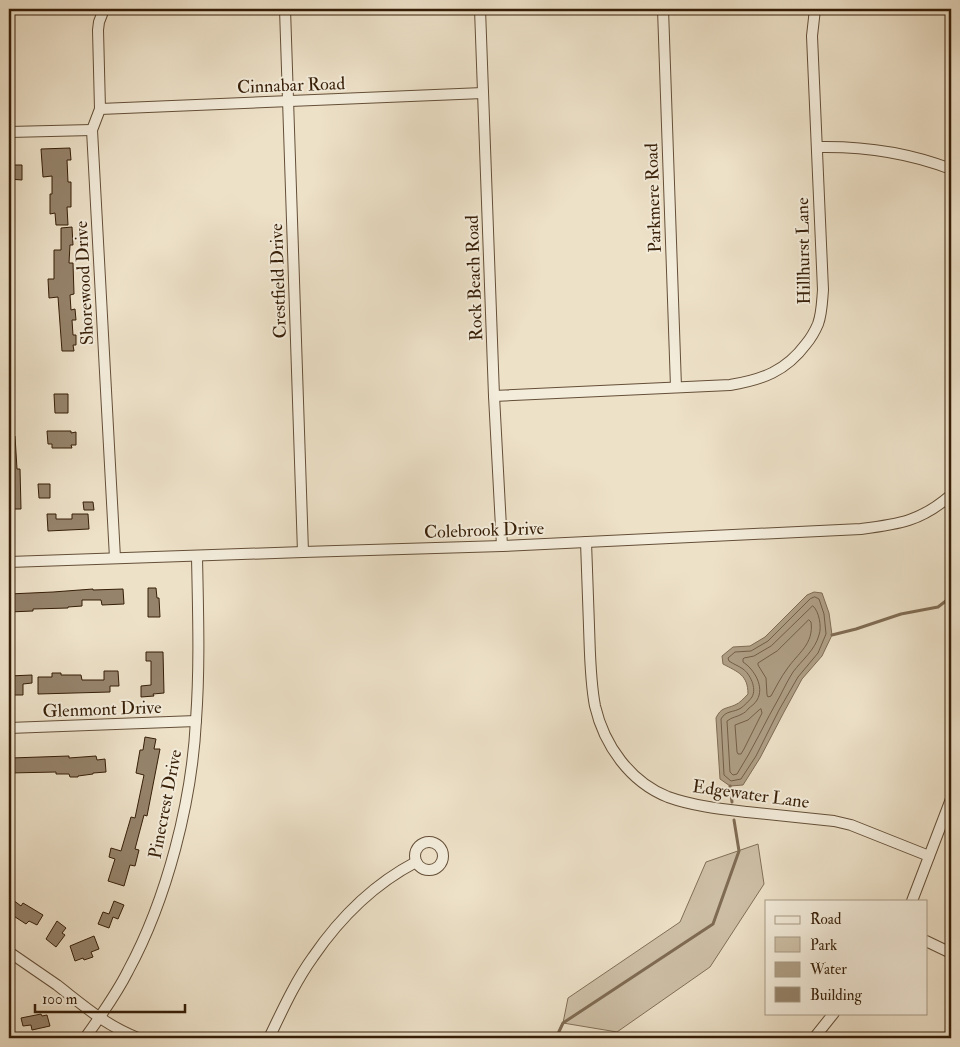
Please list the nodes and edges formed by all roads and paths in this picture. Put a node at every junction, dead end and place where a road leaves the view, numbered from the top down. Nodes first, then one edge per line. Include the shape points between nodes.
1 (104, 9) edge
2 (285, 9) edge
3 (480, 9) edge
4 (663, 9) edge
5 (815, 9) edge
6 (483, 93) junction
7 (288, 102) junction
8 (100, 109) junction
9 (92, 130) junction
10 (9, 132) edge
11 (817, 147) junction
12 (951, 169) edge
13 (676, 387) junction
14 (494, 396) junction
15 (951, 495) edge
16 (586, 542) junction
17 (502, 546) junction
18 (303, 552) junction
19 (197, 556) junction
20 (115, 558) junction
21 (9, 562) edge
22 (196, 722) junction
23 (9, 728) edge
24 (951, 799) edge
25 (929, 856) junction
26 (416, 862) dead end
27 (912, 900) edge
28 (928, 942) edge
29 (9, 952) edge
30 (951, 953) edge
31 (833, 1014) edge
32 (99, 1018) junction
33 (84, 1038) edge
34 (138, 1038) edge
35 (267, 1038) edge
36 (814, 1038) edge

1 - 8 street, Shorewood Drive via 98,30
2 - 7 street, Crestfield Drive
3 - 6 street, Rock Beach Road
4 - 13 street, Parkmere Road
5 - 11 street, Hillhurst Lane via 812,36
6 - 7 street, Cinnabar Road
6 - 14 street, Rock Beach Road
7 - 8 street, Cinnabar Road
7 - 18 street, Crestfield Drive
8 - 9 street, Shorewood Drive
9 - 10 street
9 - 20 street, Shorewood Drive
11 - 12 street via 870,148 928,160
11 - 13 street, Hillhurst Lane via 823,290 818,324 811,338 788,364 751,382
13 - 14 street, Hillhurst Lane
14 - 17 street, Rock Beach Road
15 - 16 street, Colebrook Drive via 940,505 909,521 861,529
16 - 17 street, Colebrook Drive
16 - 25 street, Edgewater Lane via 590,662 596,706 608,741 629,772 668,797 732,810 834,821
17 - 18 street, Colebrook Drive
18 - 19 street, Colebrook Drive
19 - 20 street, Colebrook Drive
19 - 22 street, Pinecrest Drive via 199,667
20 - 21 street, Colebrook Drive
22 - 23 street, Glenmont Drive
22 - 32 street, Pinecrest Drive via 186,801 165,884 132,964
24 - 25 street
25 - 27 street
26 - 35 street via 379,886 331,932 312,958
28 - 30 street
29 - 32 street
31 - 36 street
32 - 33 street, Pinecrest Drive
32 - 34 street

